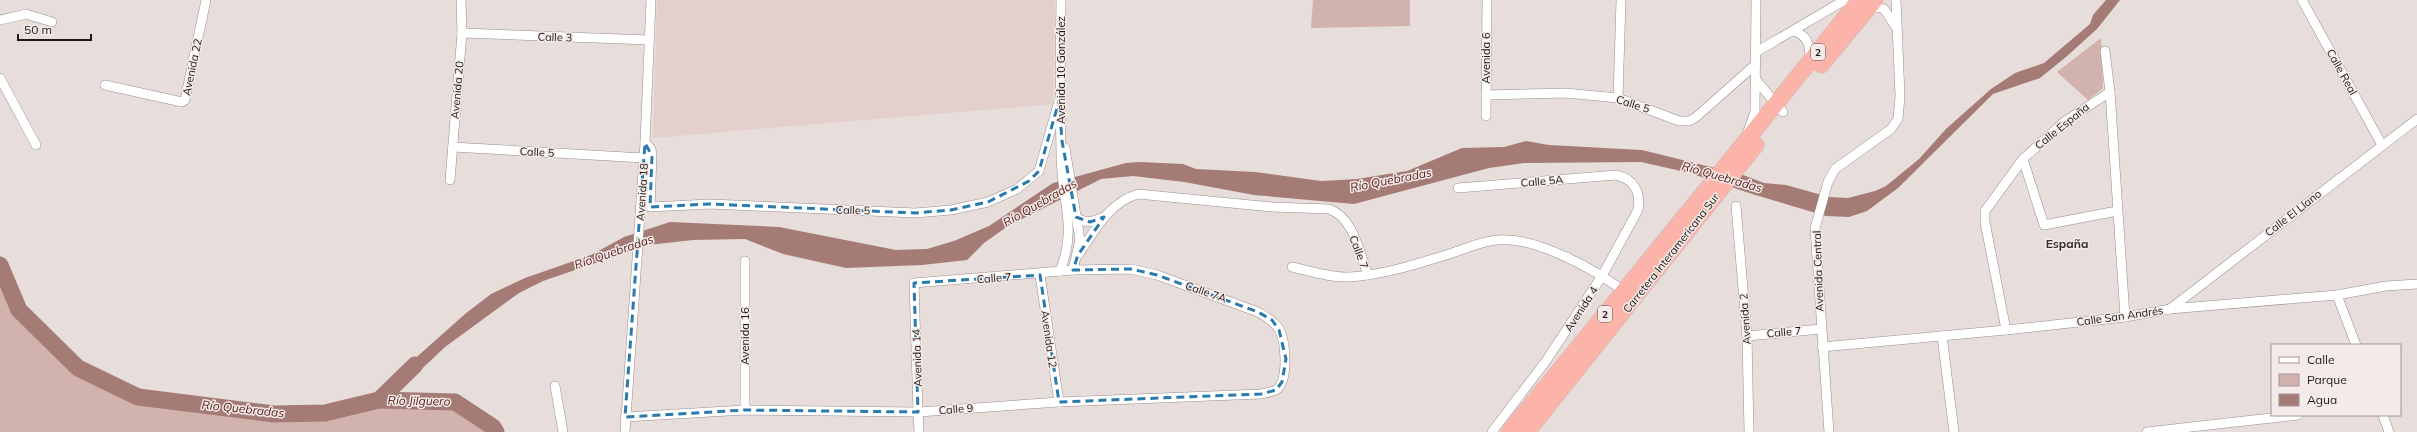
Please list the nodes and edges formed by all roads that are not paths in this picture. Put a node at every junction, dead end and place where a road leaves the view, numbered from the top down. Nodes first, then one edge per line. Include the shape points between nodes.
1 (206, 0) edge
2 (461, 0) edge
3 (651, 0) edge
4 (1061, 0) edge
5 (1487, 0) edge
6 (1621, 0) edge
7 (1756, 0) edge
8 (1845, 0) edge
9 (1859, 0) edge
10 (1875, 0) edge
11 (1896, 0) edge
12 (2302, 0) edge
13 (1861, 16) junction
14 (0, 20) edge
15 (52, 22) dead end
16 (1897, 30) junction
17 (1794, 31) junction
18 (462, 33) junction
19 (649, 40) junction
20 (2105, 51) dead end
21 (1756, 52) junction
22 (1810, 61) junction
23 (1756, 64) junction
24 (0, 78) edge
25 (1756, 80) junction
26 (105, 85) dead end
27 (2110, 92) junction
28 (1486, 95) junction
29 (1618, 98) junction
30 (1059, 101) junction
31 (1780, 108) junction
32 (1486, 116) dead end
33 (2417, 119) edge
34 (645, 143) junction
35 (36, 145) dead end
36 (2382, 145) junction
37 (453, 147) junction
38 (1737, 156) junction
39 (644, 158) junction
40 (2022, 159) junction
41 (1626, 177) joint
42 (450, 180) dead end
43 (1458, 188) dead end
44 (1736, 206) dead end
45 (2117, 211) junction
46 (1073, 212) junction
47 (1104, 216) junction
48 (1078, 255) junction
49 (745, 261) dead end
50 (1292, 267) dead end
51 (1073, 270) junction
52 (1060, 271) junction
53 (1040, 275) junction
54 (1368, 275) junction
55 (1602, 276) junction
56 (914, 283) joint
57 (2417, 284) edge
58 (2337, 295) junction
59 (1629, 296) junction
60 (2170, 309) junction
61 (2125, 317) junction
62 (1820, 329) junction
63 (2006, 330) junction
64 (1747, 336) junction
65 (1942, 336) junction
66 (2356, 344) edge
67 (1822, 347) junction
68 (1282, 382) joint
69 (555, 386) dead end
70 (1059, 402) junction
71 (745, 410) junction
72 (918, 412) junction
73 (2289, 416) edge
74 (2383, 416) edge
75 (625, 417) junction
76 (563, 432) edge
77 (625, 432) edge
78 (919, 432) edge
79 (1492, 432) edge
80 (1509, 432) edge
81 (1527, 432) edge
82 (1749, 432) edge
83 (1829, 432) edge
84 (1954, 432) edge
85 (2147, 432) edge
86 (2389, 432) edge

1 - 26 street, Avenida 22 via 185,100 182,102
2 - 18 street, Avenida 20
3 - 19 street, Avenida 18
4 - 30 street, Avenida 10 González
5 - 28 street, Avenida 6
6 - 29 street
7 - 21 street
8 - 17 street
9 - 22 highway, Carretera Interamericana Sur / 2
10 - 13 highway, Carretera Interamericana Sur / 2
11 - 16 street, Avenida Central
12 - 36 street, Calle Real
13 - 16 street via 1877,7 1884,9
13 - 31 highway, Carretera Interamericana Sur / 2
14 - 15 street via 26,14
16 - 62 street, Avenida Central via 1900,96 1896,124 1840,164 1828,182 1815,228
17 - 21 street
17 - 22 street via 1802,34 1807,40
18 - 19 street, Calle 3
18 - 37 street, Avenida 20
19 - 34 street, Avenida 18
20 - 27 street
21 - 23 street
22 - 31 highway, Carretera Interamericana Sur / 2
23 - 25 street
23 - 29 street, Calle 5 via 1689,121 1679,120
24 - 35 street
25 - 31 street
25 - 38 street via 1754,112
27 - 40 street, Calle España via 2064,122
27 - 45 street
28 - 29 street, Calle 5 via 1566,93
28 - 32 street, Avenida 6
30 - 34 street, Calle 5 via 1039,171 1007,195 951,210 915,213 710,204 650,207 652,156 651,149
30 - 46 street, Avenida 10 González via 1065,165
31 - 38 highway, Carretera Interamericana Sur / 2
33 - 36 street, Calle El Llano
34 - 39 street, Avenida 18
36 - 60 street, Calle El Llano
37 - 39 street, Calle 5
37 - 42 street, Avenida 20
38 - 59 highway, Carretera Interamericana Sur / 2
39 - 75 street, Avenida 18
40 - 45 street via 2044,225
40 - 63 street, Calle España via 1985,211
41 - 43 street, Calle 5A via 1616,175
41 - 55 street, Avenida 4 via 1637,189 1640,199 1638,210
44 - 64 street, Avenida 2
45 - 61 street
46 - 47 street, Calle 7 via 1081,221 1090,222
46 - 48 street, Avenida 10 González via 1080,240
46 - 52 street, Avenida 10 González via 1066,257
47 - 48 street, Calle 7
47 - 54 street, Calle 7 via 1122,201 1138,194 1272,207 1329,209 1337,212 1350,227
48 - 51 street, Avenida 10 González
49 - 71 street, Avenida 16
50 - 54 street via 1347,277
51 - 52 street, Calle 7
51 - 68 street, Calle 7A via 1131,269 1164,277 1258,312 1272,320 1285,347 1286,359
52 - 53 street, Calle 7
53 - 56 street, Calle 7
53 - 70 street, Avenida 12
54 - 55 street, Calle 7 via 1417,264 1498,240 1514,240 1532,244 1579,263
55 - 59 street, Calle 7
55 - 79 street, Avenida 4 via 1546,361
56 - 72 street, Avenida 14
57 - 58 street, Calle San Andrés via 2386,286
58 - 60 street, Calle San Andrés
58 - 66 street
59 - 80 highway, Carretera Interamericana Sur / 2
59 - 81 highway, Carretera Interamericana Sur / 2
60 - 61 street, Calle San Andrés
61 - 63 street, Calle San Andrés
62 - 64 street, Calle 7
62 - 67 street, Avenida Central
63 - 65 street, Calle San Andrés
64 - 82 street, Avenida 2
65 - 67 street, Calle San Andrés
65 - 84 street
67 - 83 street, Avenida Central
68 - 70 street, Calle 9 via 1276,390 1261,394
69 - 76 street
70 - 72 street, Calle 9
71 - 72 street, Calle 9
71 - 75 street, Calle 9
72 - 78 street, Avenida 14
73 - 85 street
74 - 86 street
75 - 77 street, Avenida 18

